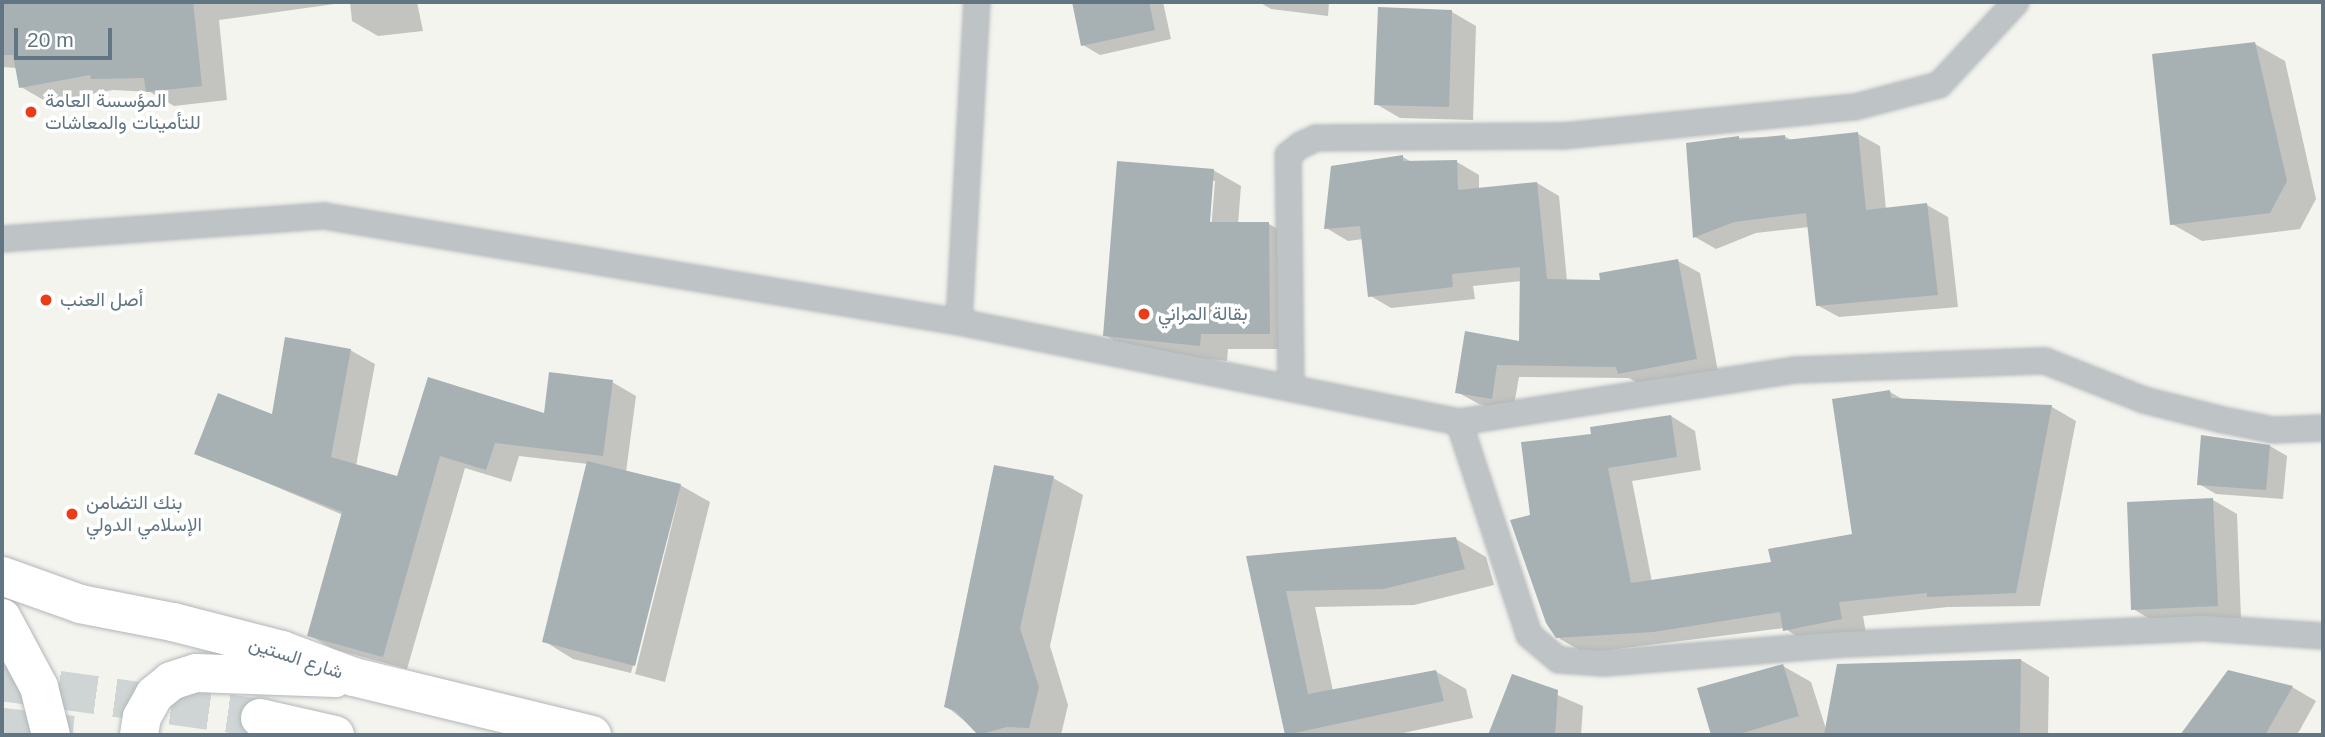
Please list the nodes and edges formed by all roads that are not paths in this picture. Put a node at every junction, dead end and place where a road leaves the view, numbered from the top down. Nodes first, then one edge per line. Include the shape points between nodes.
1 (977, 2) edge
2 (2016, 2) edge
3 (2, 239) edge
4 (959, 322) junction
5 (1291, 388) junction
6 (1459, 422) junction
7 (2323, 429) edge
8 (2, 576) edge
9 (2, 618) edge
10 (2323, 636) edge
11 (354, 677) junction
12 (260, 718) tunnel mouth
13 (51, 735) edge
14 (139, 735) edge
15 (335, 735) edge
16 (592, 735) edge

1 - 4 street
2 - 5 street via 1939,85 1855,107 1563,136 1316,138 1301,145 1288,155
3 - 4 street via 160,224 324,216
4 - 5 street
5 - 6 street
6 - 7 street via 1795,370 2045,361 2144,400 2223,420 2273,430
6 - 10 street via 1529,635 1559,660 1604,663 1848,644 2205,628
8 - 11 main road, شارع الستين via 80,604 282,650
9 - 13 main road via 39,687
11 - 14 main road via 290,680 196,673 171,681 154,695 142,717
11 - 16 main road, شارع الستين
12 - 15 main road

